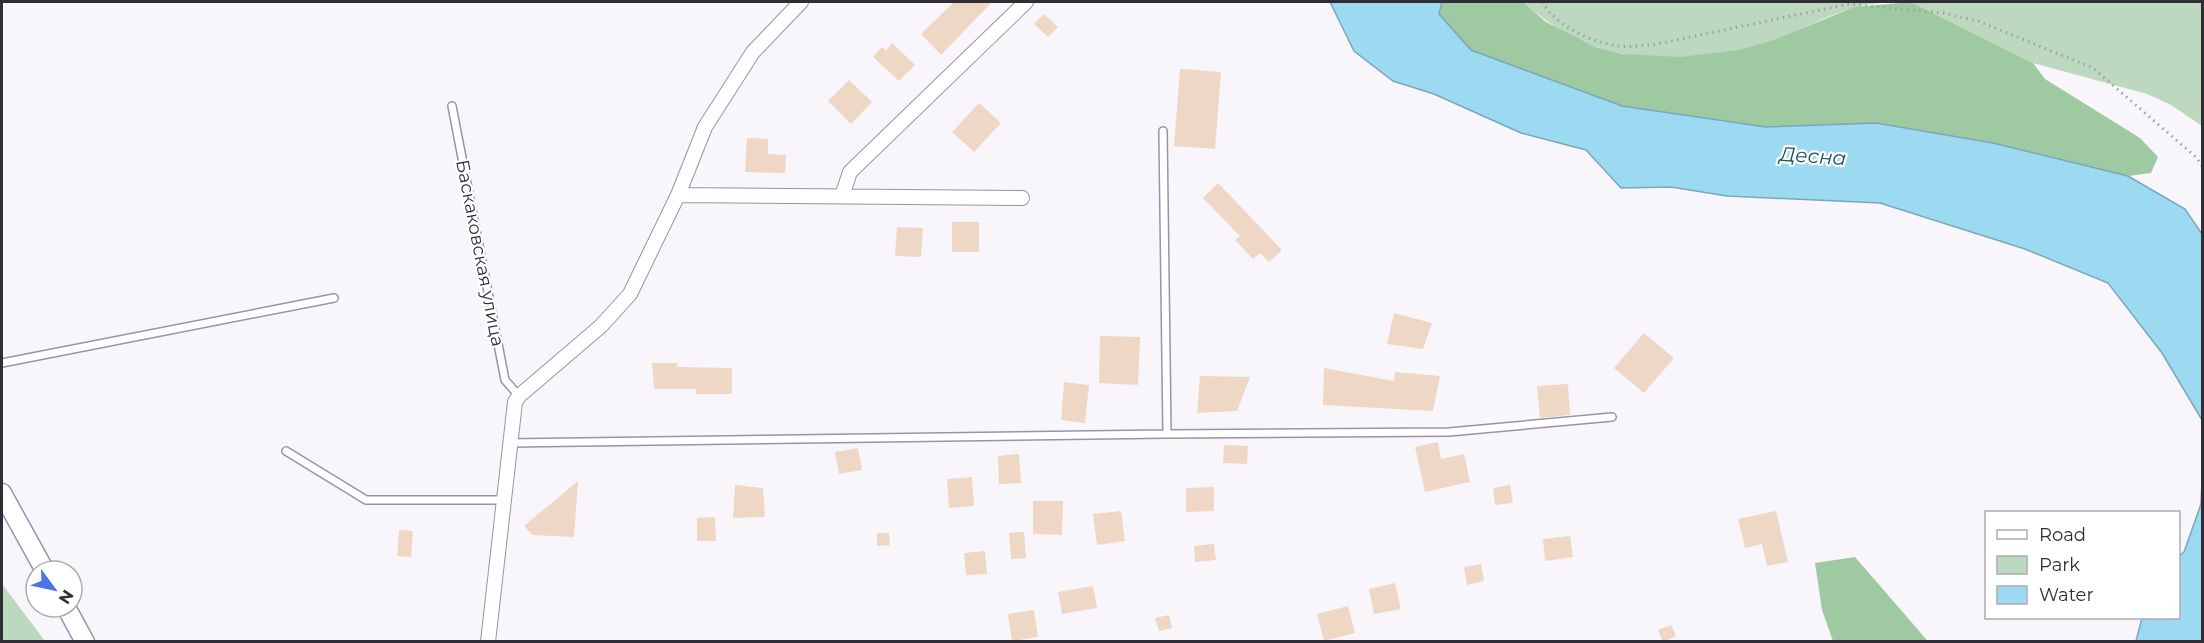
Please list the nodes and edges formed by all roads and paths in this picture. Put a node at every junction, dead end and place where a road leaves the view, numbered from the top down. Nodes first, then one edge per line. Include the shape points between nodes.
1 (801, 2) edge
2 (1026, 2) edge
3 (1542, 2) edge
4 (452, 106) dead end
5 (1163, 131) dead end
6 (2202, 166) edge
7 (678, 195) junction
8 (842, 196) junction
9 (1022, 198) dead end
10 (334, 298) dead end
11 (2, 363) edge
12 (517, 399) junction
13 (1612, 417) dead end
14 (1167, 434) junction
15 (509, 443) junction
16 (286, 451) dead end
17 (2, 493) edge
18 (504, 500) junction
19 (38, 559) edge
20 (73, 619) edge
21 (85, 642) edge
22 (488, 642) edge

1 - 7 street via 753,51 705,127
2 - 8 street via 850,172
3 - 6 path via 1564,25 1586,37 1619,46 1652,45 1849,4 1943,13 1977,21 2093,68 2146,111
4 - 12 lane, Баскаковская улица via 505,380
5 - 14 lane
7 - 8 street
7 - 12 street via 630,294 601,326
8 - 9 street
10 - 11 lane
12 - 15 street
13 - 14 lane via 1449,432
14 - 15 lane
15 - 18 street
16 - 18 lane via 366,500
17 - 19 street
18 - 22 street
20 - 21 street

